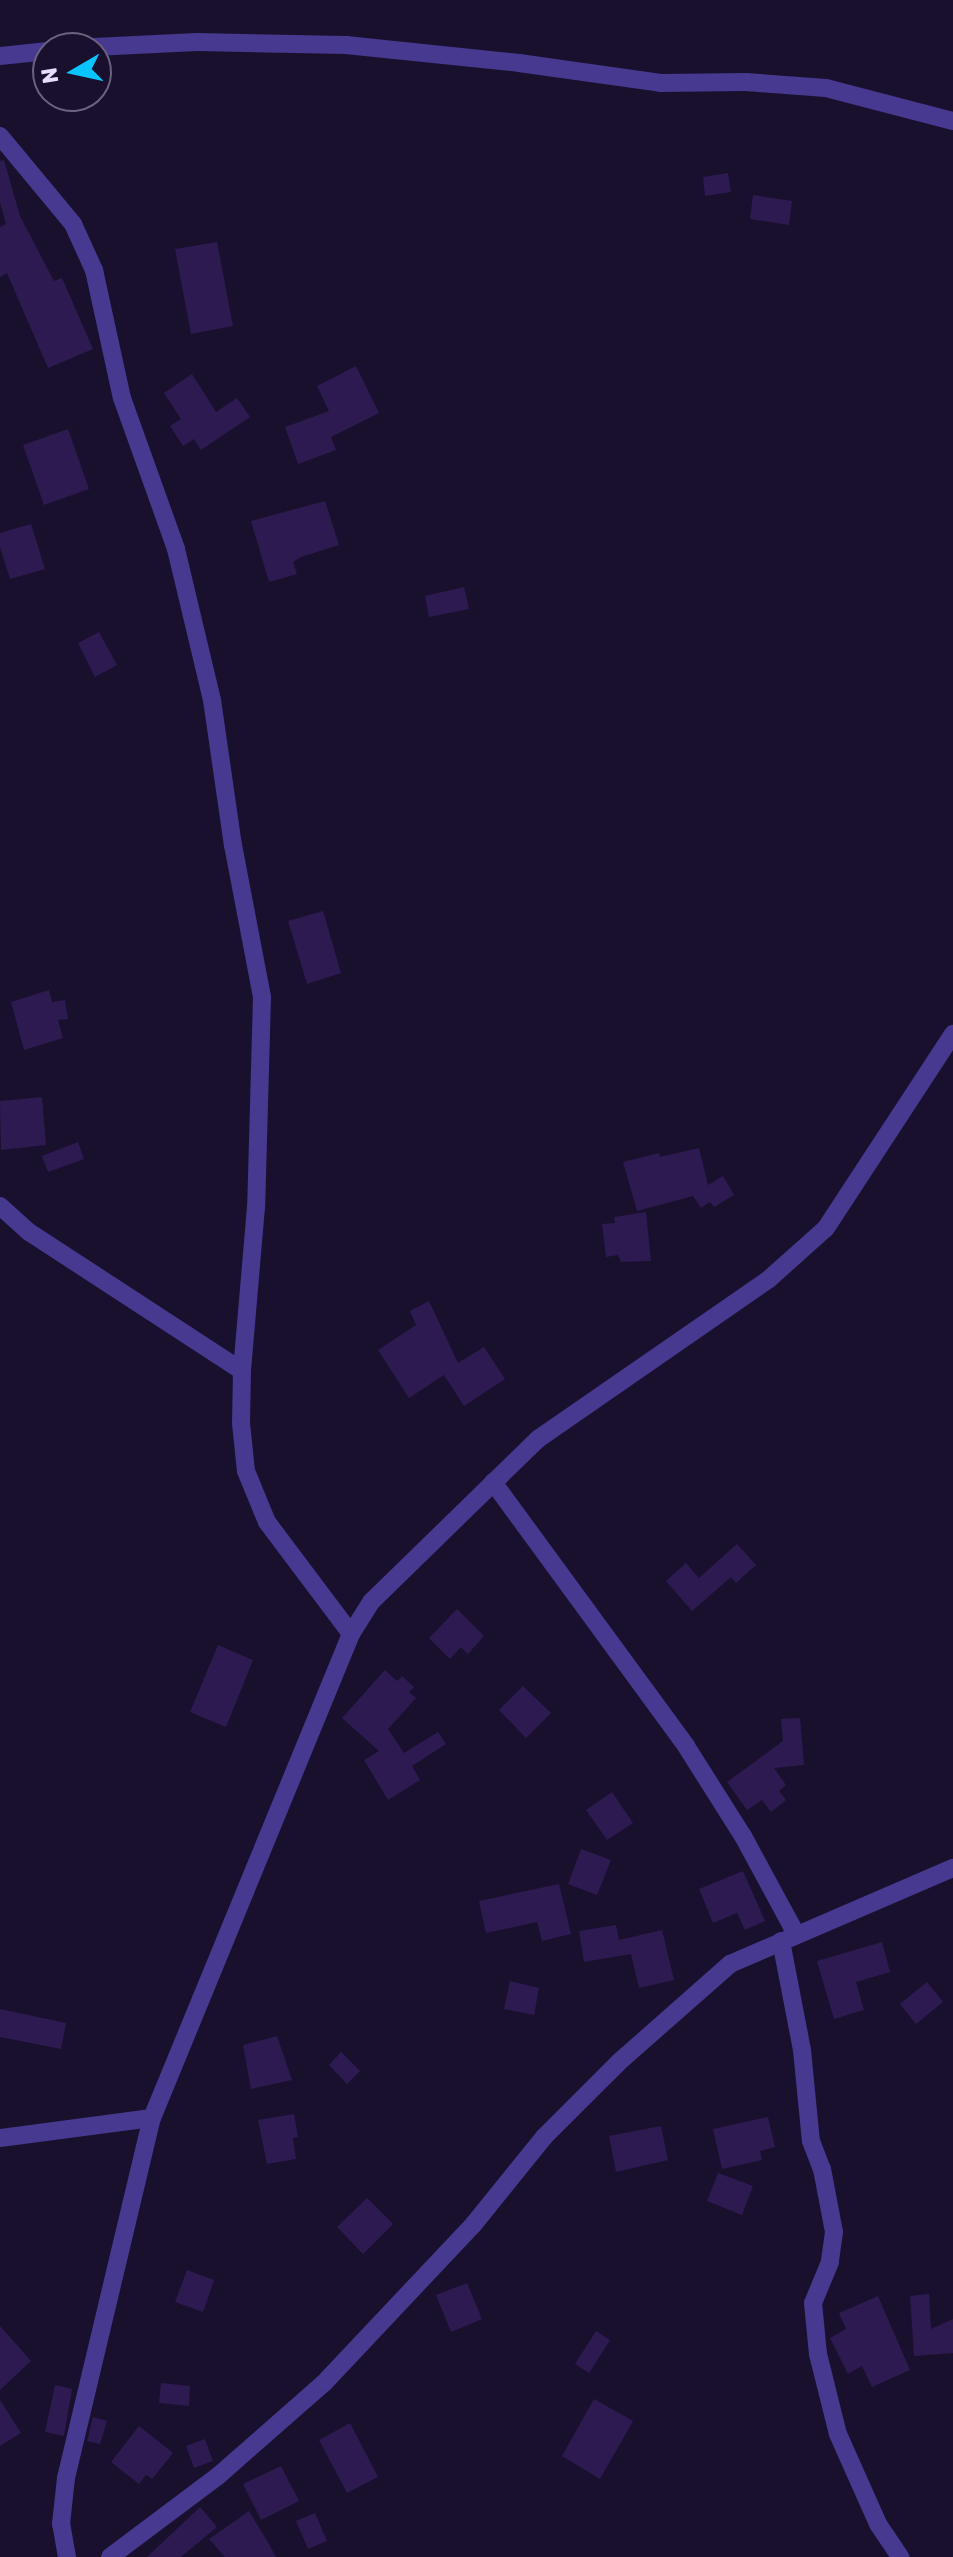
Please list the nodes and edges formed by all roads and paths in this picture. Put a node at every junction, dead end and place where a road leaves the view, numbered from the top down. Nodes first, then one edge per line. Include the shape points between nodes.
1 (112, 46) edge
2 (32, 53) edge
3 (0, 56) edge
4 (953, 121) edge
5 (0, 136) edge
6 (953, 1034) edge
7 (0, 1206) edge
8 (242, 1371) junction
9 (493, 1482) junction
10 (351, 1634) junction
11 (953, 1868) edge
12 (789, 1938) junction
13 (152, 2118) junction
14 (0, 2138) edge
15 (67, 2557) edge
16 (110, 2557) edge
17 (900, 2557) edge

1 - 4 street via 346,45 661,83 826,88
2 - 3 street
5 - 8 street via 73,224 94,270 122,398 176,549 212,700 262,997 256,1207
6 - 9 street via 826,1228 769,1279 538,1439
7 - 8 street via 29,1232
8 - 10 street via 246,1471 267,1522
9 - 10 street via 372,1601
9 - 12 street via 686,1746 743,1836
10 - 13 street
11 - 12 street
12 - 16 street via 730,1964 619,2062 544,2137 473,2225 324,2383 218,2476
12 - 17 street via 811,2141 834,2232 830,2262 813,2303 818,2354 838,2434 878,2524
13 - 14 street
13 - 15 street via 66,2478 61,2524

